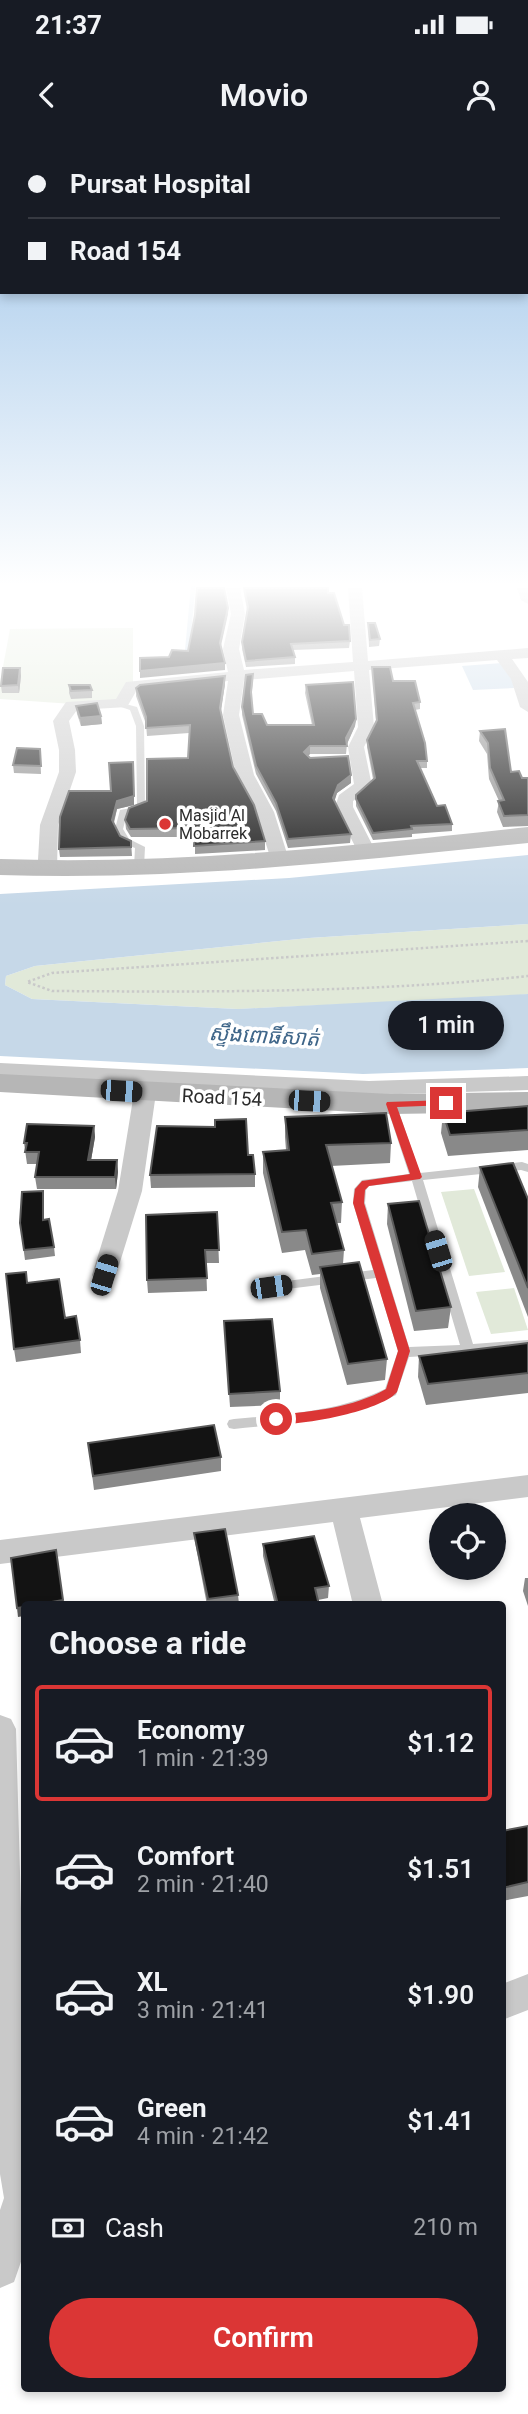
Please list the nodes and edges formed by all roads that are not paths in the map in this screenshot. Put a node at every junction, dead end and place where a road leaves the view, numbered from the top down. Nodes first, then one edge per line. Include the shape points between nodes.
1 (127, 694) edge
2 (234, 694) edge
3 (364, 694) edge
4 (121, 704) junction
5 (528, 835) edge
6 (367, 852) junction
7 (280, 860) junction
8 (0, 867) edge
9 (139, 867) junction
10 (48, 869) junction
11 (0, 1069) edge
12 (0, 1083) edge
13 (528, 1083) edge
14 (145, 1093) junction
15 (528, 1101) edge
16 (391, 1104) junction
17 (528, 1168) edge
18 (416, 1177) junction
19 (380, 1273) junction
20 (104, 1275) dead end
21 (271, 1287) dead end
22 (528, 1345) edge
23 (468, 1349) junction
24 (404, 1351) junction
25 (234, 1424) dead end
26 (528, 1486) edge
27 (343, 1507) junction
28 (0, 1552) edge
29 (367, 1601) edge
30 (0, 1736) edge
31 (528, 1992) edge
32 (506, 2000) edge
33 (21, 2180) edge
34 (21, 2206) edge
35 (0, 2268) edge

1 - 4 street
2 - 7 street via 231,715 245,775 265,812
3 - 6 street via 366,727 351,759 363,775 363,786 345,799 344,807
4 - 9 lane via 134,709 140,726 142,808 123,813 119,829 126,841 140,847
4 - 10 street via 72,705 61,721 68,764 66,784 47,831
5 - 6 street
6 - 7 street
7 - 9 street
8 - 10 street
9 - 10 street
11 - 13 street via 369,1088
12 - 14 street, Road 154
14 - 16 street, Road 154
14 - 20 street via 130,1191
15 - 16 street, Road 154
16 - 18 lane
17 - 18 lane
18 - 19 lane via 366,1183 360,1189 359,1203
18 - 23 lane
19 - 21 lane
19 - 24 lane
22 - 23 lane
23 - 24 lane
24 - 25 lane via 391,1392 369,1404
26 - 27 street
27 - 28 street
27 - 29 street
30 - 33 street via 9,2114
31 - 32 street
34 - 35 street

